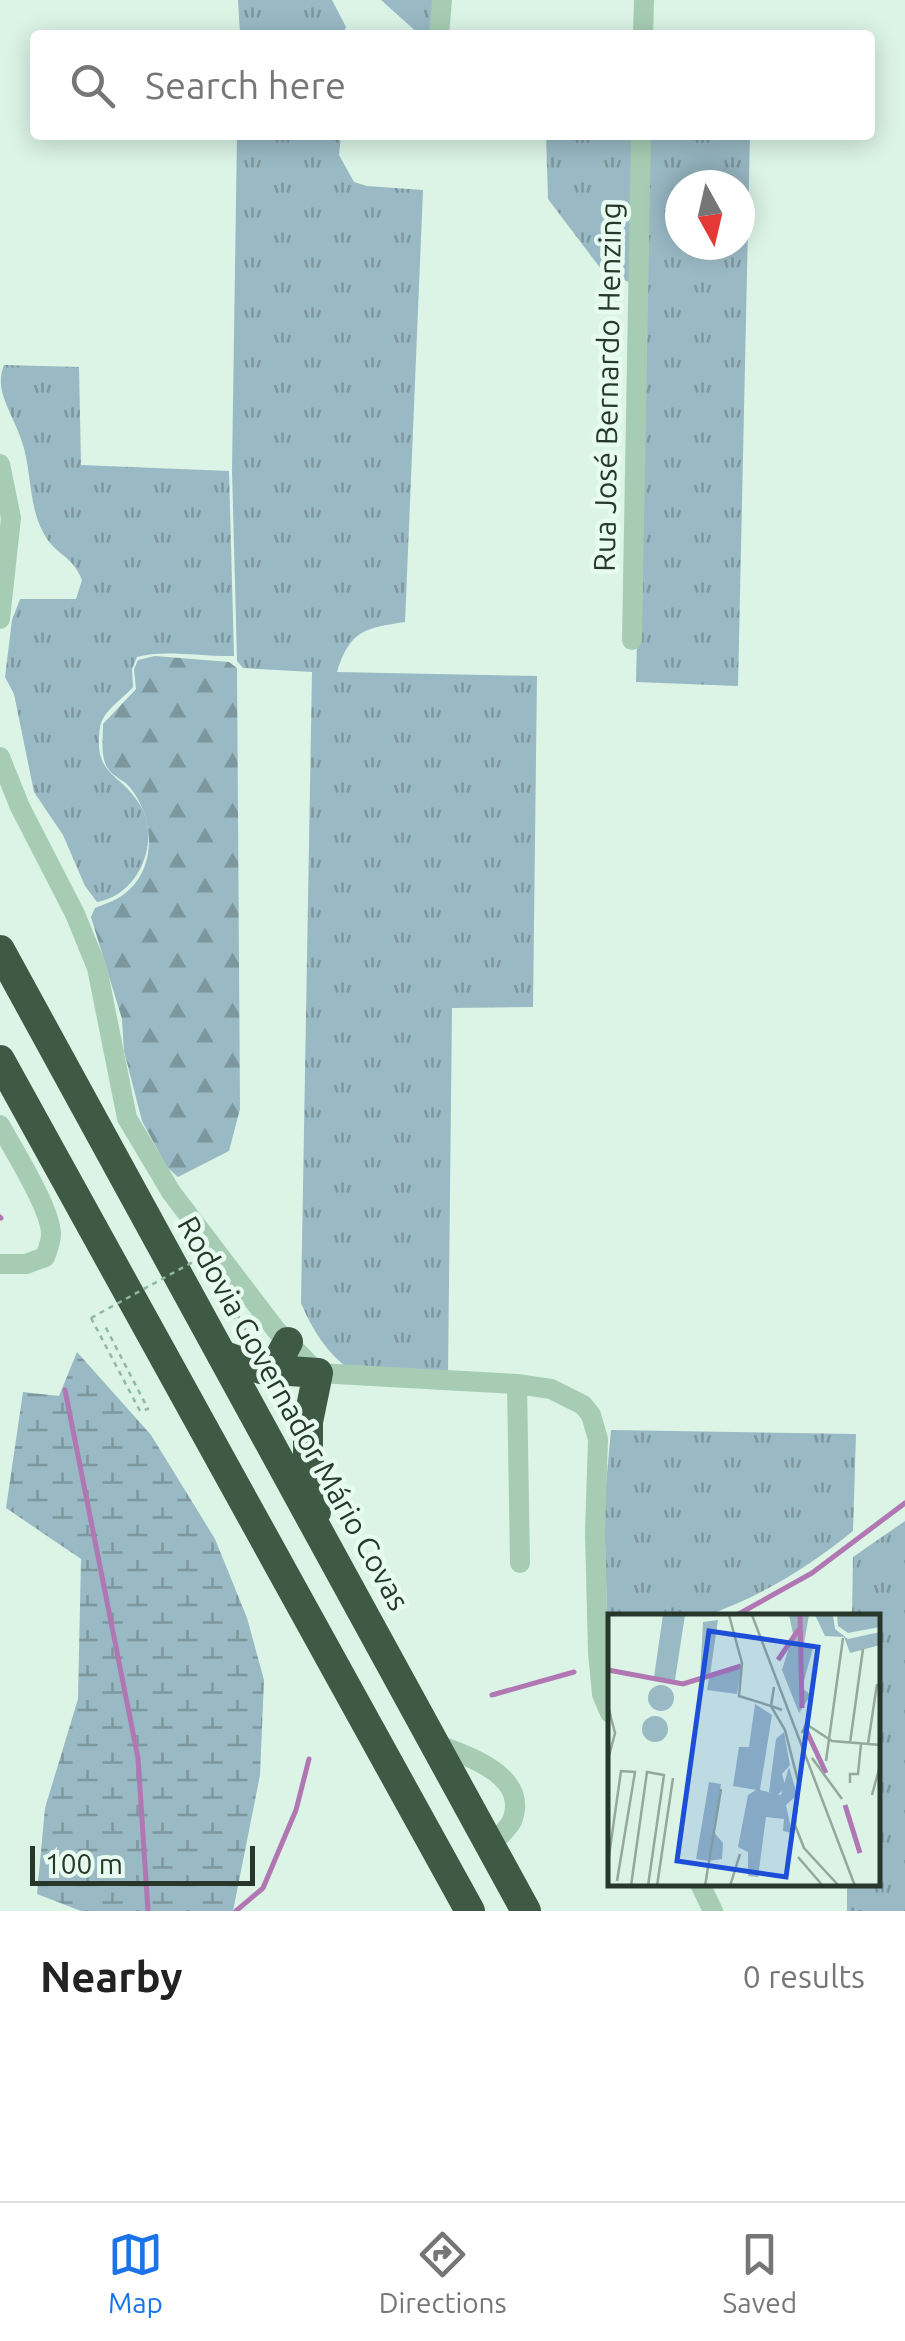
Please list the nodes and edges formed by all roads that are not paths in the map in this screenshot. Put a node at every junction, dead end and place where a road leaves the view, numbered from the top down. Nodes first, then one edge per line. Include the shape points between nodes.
1 (442, 0) edge
2 (644, 0) edge
3 (439, 30) edge
4 (643, 30) edge
5 (641, 140) edge
6 (0, 464) edge
7 (0, 620) edge
8 (632, 640) dead end
9 (0, 757) edge
10 (0, 950) edge
11 (0, 1060) edge
12 (0, 1125) edge
13 (0, 1264) edge
14 (269, 1350) junction
15 (222, 1355) junction
16 (318, 1373) junction
17 (518, 1384) junction
18 (318, 1530) junction
19 (520, 1563) dead end
20 (608, 1708) edge
21 (434, 1743) junction
22 (391, 1766) junction
23 (490, 1846) junction
24 (701, 1886) edge
25 (446, 1911) edge
26 (470, 1911) edge
27 (526, 1911) edge
28 (714, 1911) edge

1 - 3 street
2 - 4 street
5 - 8 street, Rua José Bernardo Henzing
6 - 7 street via 11,518
9 - 14 street via 97,968 127,1118
10 - 15 highway, Rodovia Governador Mário Covas
11 - 22 highway
12 - 13 street via 51,1234 45,1257
14 - 15 highway
14 - 16 highway
15 - 18 highway, Rodovia Governador Mário Covas
16 - 17 street
16 - 18 highway via 308,1456
17 - 19 street
17 - 20 street via 568,1395 596,1426 598,1666
18 - 21 highway, Rodovia Governador Mário Covas
21 - 23 highway, Rodovia Governador Mário Covas
21 - 23 street via 488,1764 506,1780 512,1821
22 - 25 highway
22 - 26 highway
23 - 27 highway, Rodovia Governador Mário Covas
24 - 28 street

